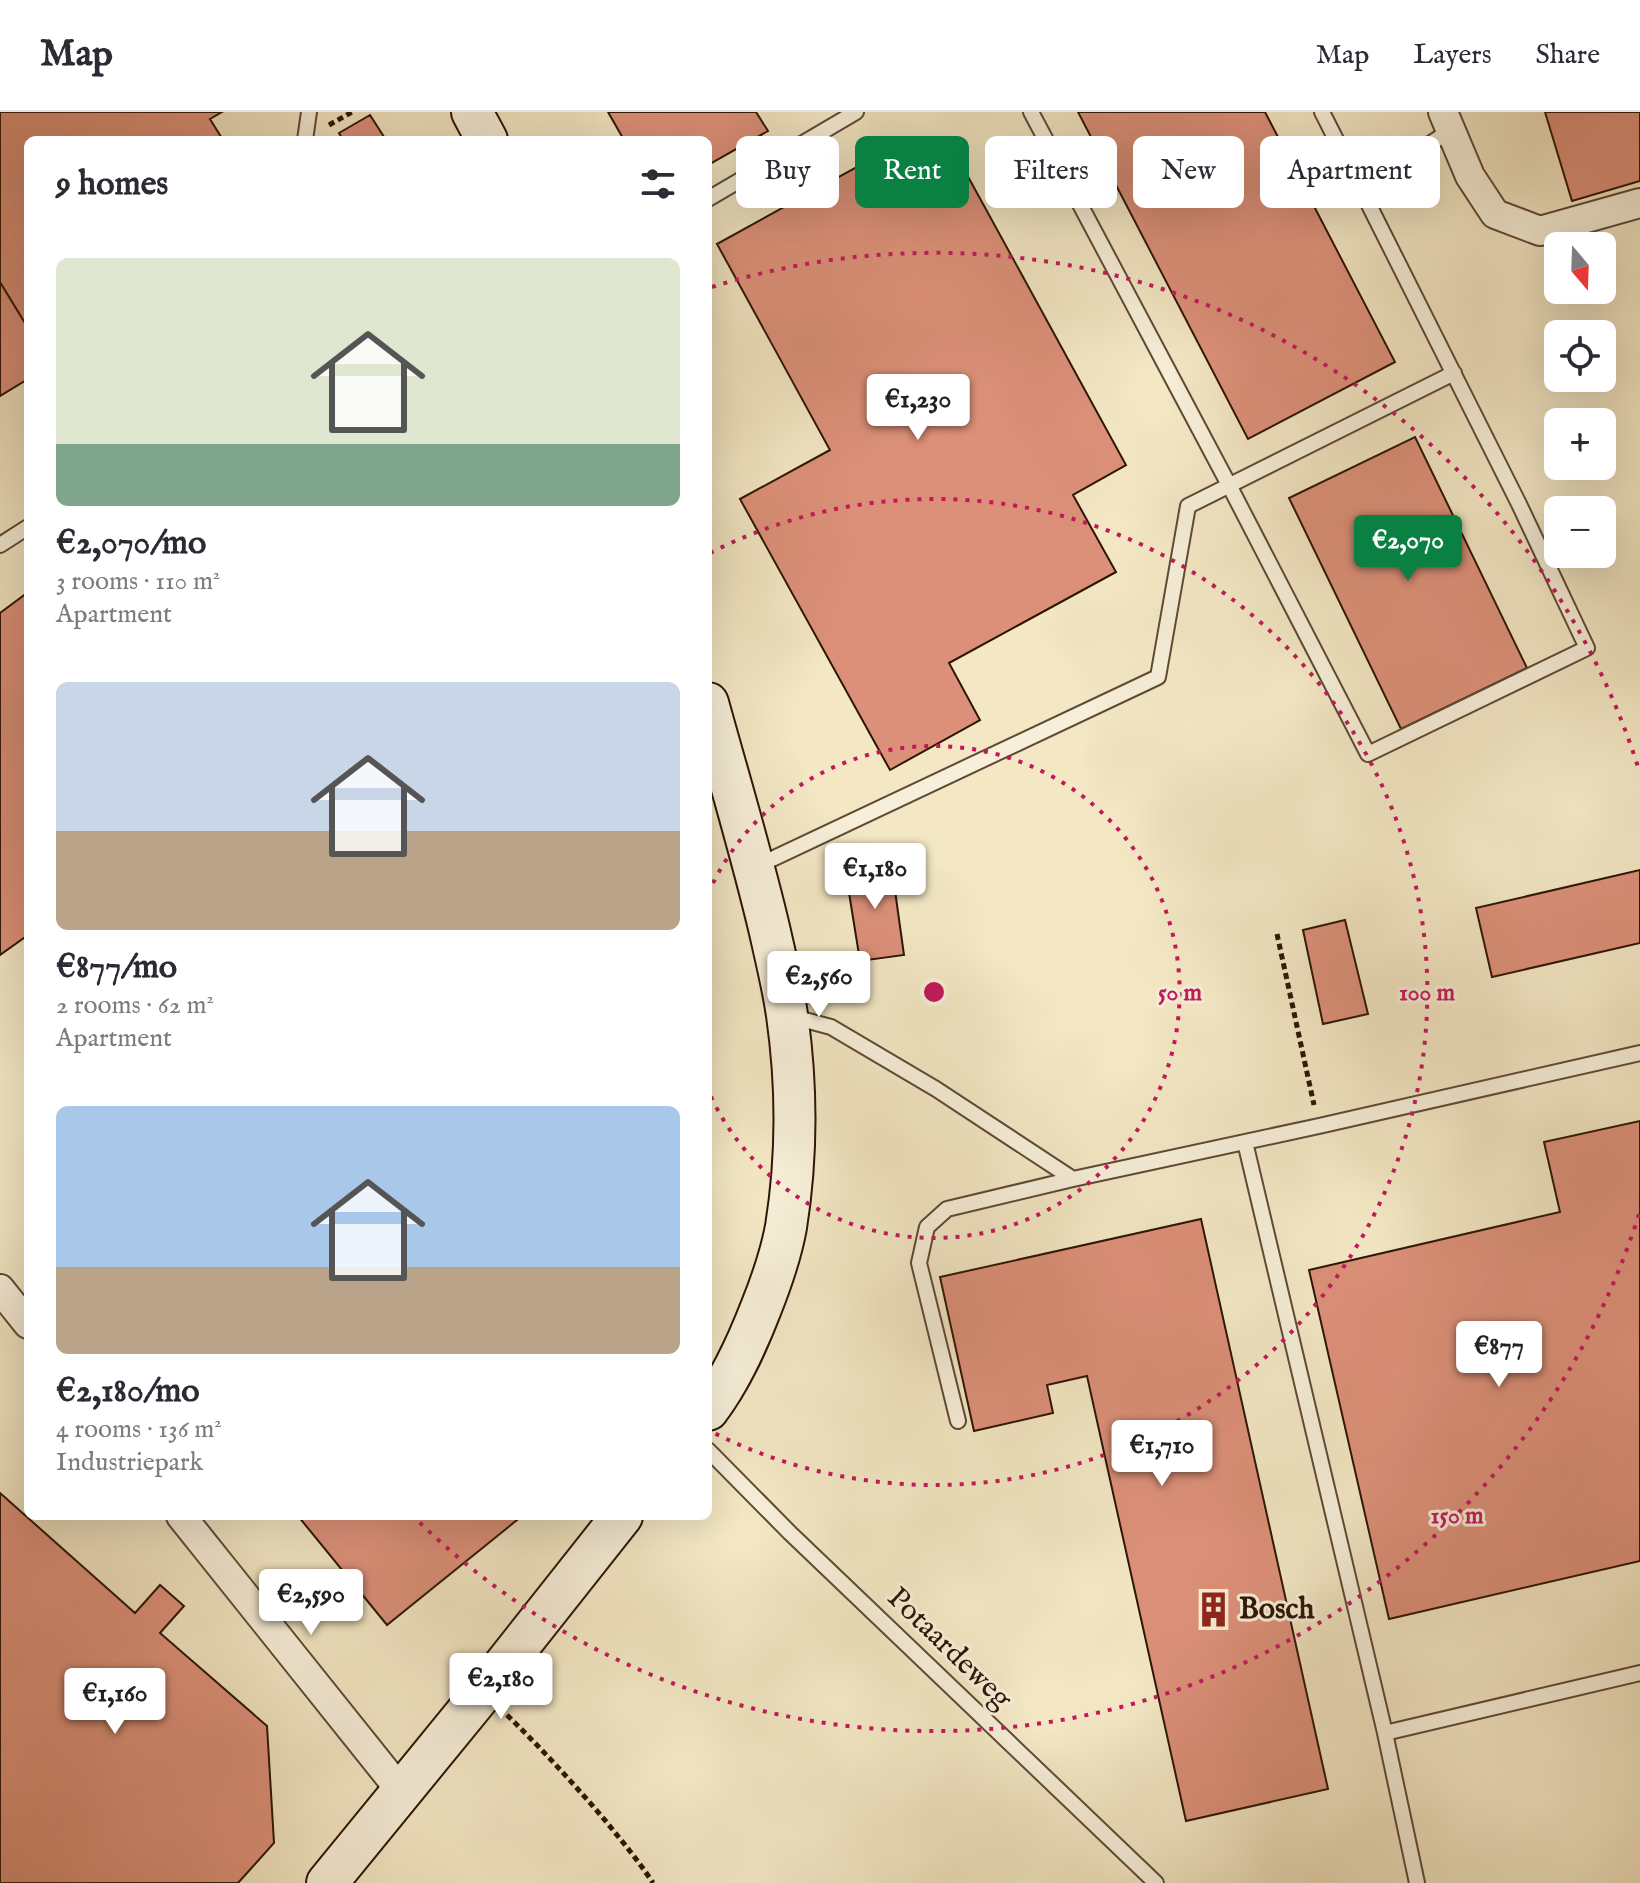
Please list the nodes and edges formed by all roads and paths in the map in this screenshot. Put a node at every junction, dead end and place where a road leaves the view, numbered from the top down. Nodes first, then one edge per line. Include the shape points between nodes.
1 (309, 112) edge
2 (472, 112) edge
3 (856, 112) edge
4 (1031, 112) edge
5 (1322, 112) edge
6 (1447, 121) edge
7 (306, 136) edge
8 (485, 136) edge
9 (1334, 136) edge
10 (1428, 136) edge
11 (712, 197) edge
12 (1640, 203) edge
13 (1371, 208) edge
14 (1454, 373) junction
15 (1229, 485) junction
16 (24, 530) edge
17 (0, 545) edge
18 (712, 717) edge
19 (754, 867) junction
20 (1277, 934) dead end
21 (787, 1015) junction
22 (1640, 1053) edge
23 (1319, 1126) junction
24 (1245, 1142) junction
25 (1073, 1179) junction
26 (0, 1289) edge
27 (24, 1319) edge
28 (712, 1405) edge
29 (958, 1421) dead end
30 (712, 1454) edge
31 (184, 1520) edge
32 (619, 1520) edge
33 (1640, 1673) edge
34 (483, 1692) junction
35 (1385, 1733) junction
36 (401, 1791) junction
37 (327, 1883) edge
38 (653, 1883) edge
39 (1156, 1883) edge
40 (1417, 1883) edge

1 - 7 lane
2 - 8 street
3 - 11 lane
4 - 15 lane
5 - 9 lane
6 - 10 lane
6 - 12 street via 1470,176 1495,214 1540,231
13 - 14 lane
14 - 15 lane
14 - 15 lane via 1587,648 1368,754
15 - 19 lane via 1188,506 1158,677
16 - 17 lane
18 - 19 street
19 - 21 street
20 - 23 path
21 - 25 lane via 831,1027
21 - 28 street via 795,1108 786,1230 750,1336
22 - 23 lane
23 - 24 lane
24 - 25 lane
24 - 35 lane
25 - 29 lane via 947,1209 927,1227 919,1263
26 - 27 street
30 - 39 lane, Potaardeweg
31 - 36 street
32 - 34 street
33 - 35 lane
34 - 36 street
34 - 38 path via 584,1796
35 - 40 lane
36 - 37 street

